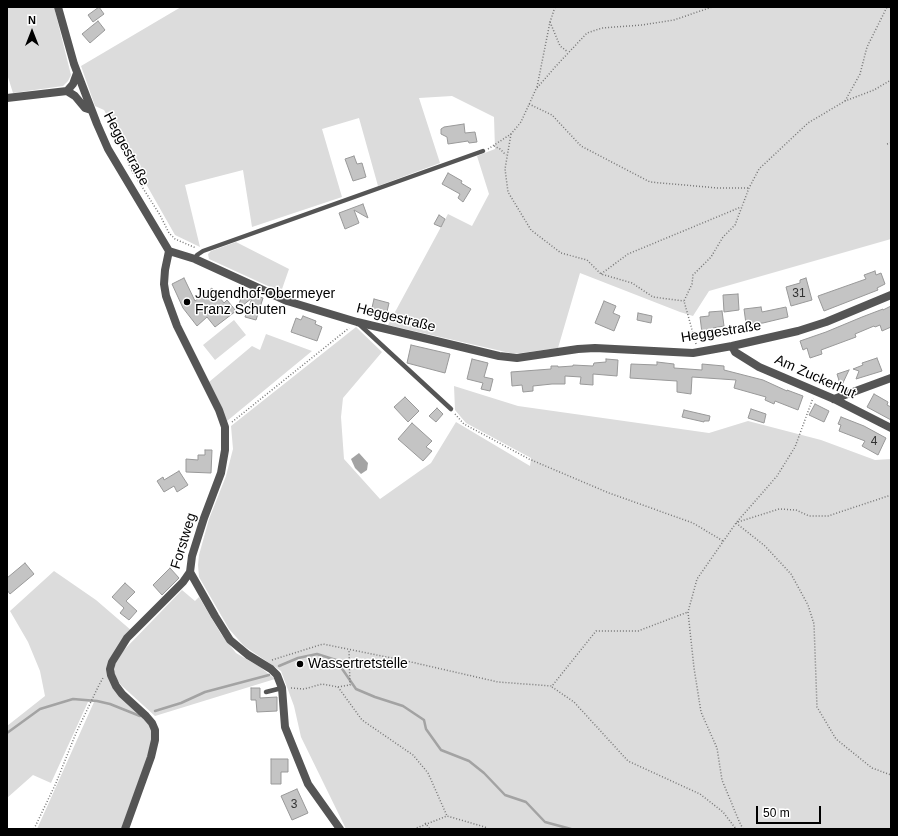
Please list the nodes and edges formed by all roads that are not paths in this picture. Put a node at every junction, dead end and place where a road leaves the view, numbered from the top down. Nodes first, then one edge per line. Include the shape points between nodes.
1 (58, 7) edge
2 (77, 73) junction
3 (66, 91) junction
4 (7, 98) edge
5 (91, 110) junction
6 (483, 151) road end
7 (169, 251) junction
8 (195, 259) junction
9 (889, 296) edge
10 (357, 322) junction
11 (732, 346) junction
12 (891, 378) edge
13 (834, 399) junction
14 (451, 409) road end
15 (891, 428) edge
16 (190, 572) junction
17 (282, 688) junction
18 (266, 692) dead end
19 (125, 829) edge
20 (340, 829) edge

1 - 2 street, Heggestraße
2 - 3 street via 73,84
2 - 5 street, Heggestraße
3 - 4 street
3 - 5 street via 85,108
5 - 7 street, Heggestraße via 108,149
6 - 8 lane via 204,251
7 - 8 street, Heggestraße
7 - 16 street, Forstweg via 165,277 166,296 177,326 220,410 225,427 221,473 192,556
8 - 10 street, Heggestraße via 288,301
9 - 11 street, Heggestraße via 798,331
10 - 11 street, Heggestraße via 517,358 595,348 693,353
10 - 14 lane
11 - 13 street, Am Zuckerhut via 735,352 759,367
12 - 13 street
13 - 15 street, Am Zuckerhut
16 - 17 street via 230,640 272,669
16 - 19 street, Forstweg via 127,638 110,669 116,686 146,716 155,730 151,757
17 - 18 lane
17 - 20 street via 285,726 308,784

